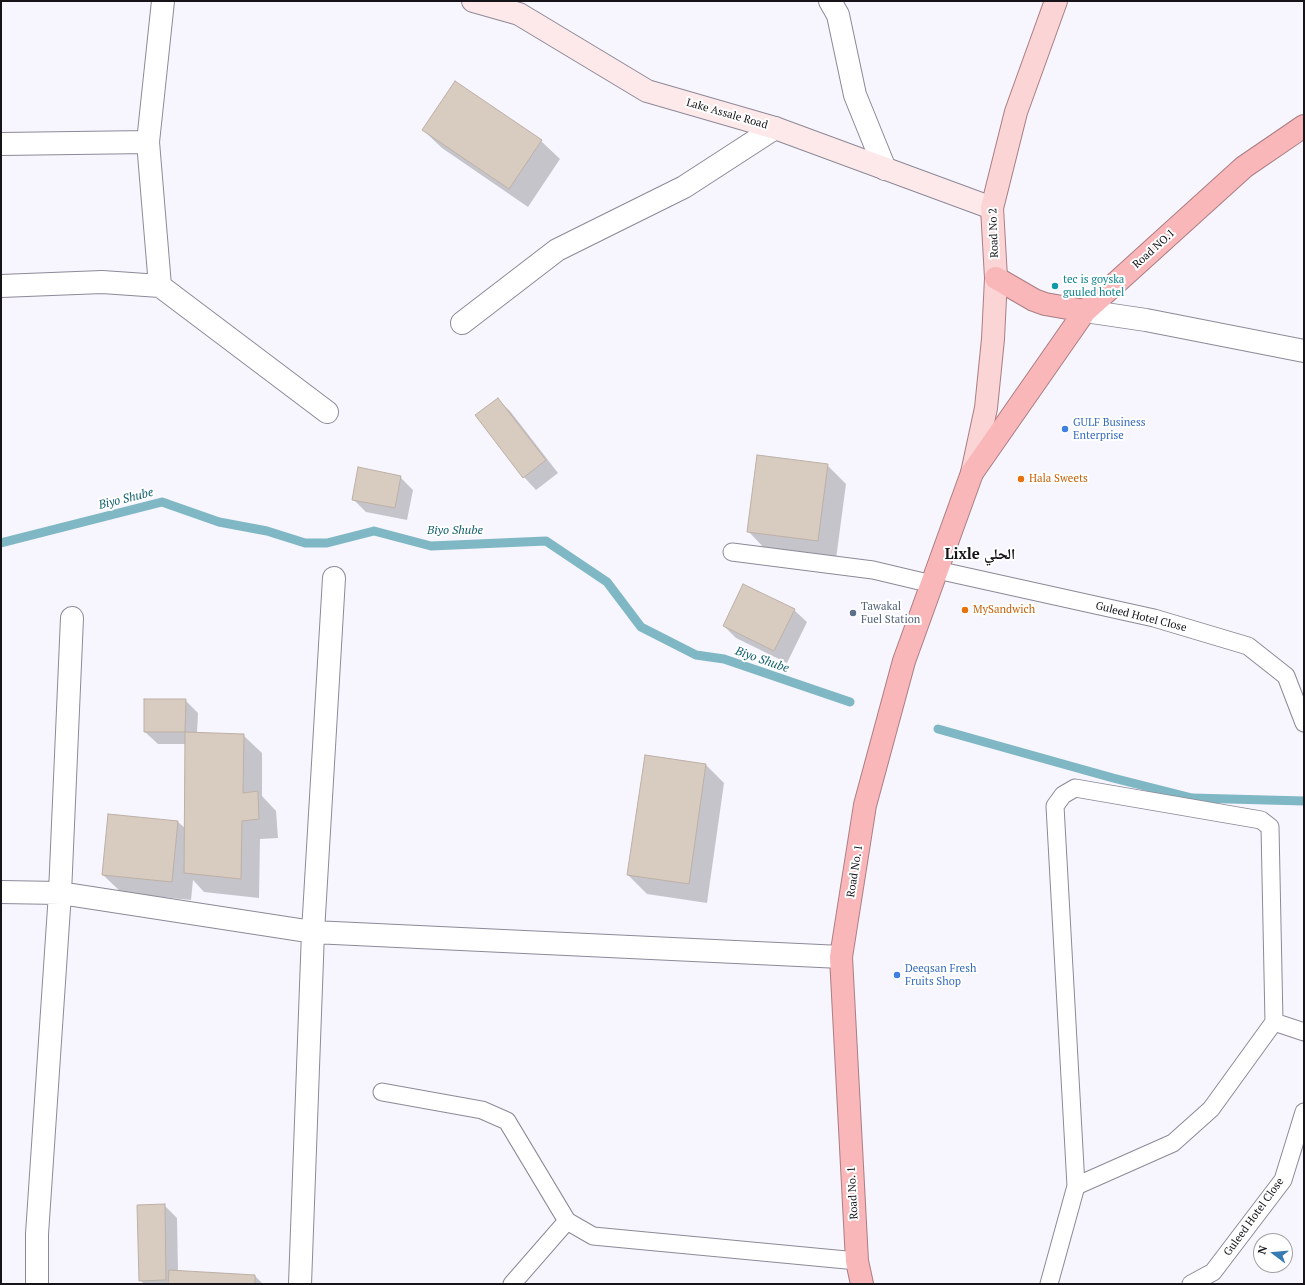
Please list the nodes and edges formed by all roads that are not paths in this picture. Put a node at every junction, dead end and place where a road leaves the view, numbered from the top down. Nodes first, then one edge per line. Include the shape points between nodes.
1 (163, 1) edge
2 (473, 1) edge
3 (830, 1) edge
4 (1056, 1) edge
5 (1304, 126) edge
6 (775, 128) junction
7 (148, 142) junction
8 (1, 144) edge
9 (885, 169) junction
10 (992, 208) junction
11 (996, 278) junction
12 (1, 286) edge
13 (160, 286) junction
14 (1085, 312) junction
15 (462, 323) dead end
16 (1304, 351) edge
17 (327, 412) dead end
18 (972, 473) junction
19 (732, 552) dead end
20 (934, 577) junction
21 (334, 578) dead end
22 (72, 618) dead end
23 (1304, 723) edge
24 (1, 892) edge
25 (60, 893) junction
26 (313, 932) junction
27 (841, 957) junction
28 (1274, 1022) junction
29 (1304, 1032) edge
30 (382, 1092) dead end
31 (1304, 1112) edge
32 (1076, 1186) junction
33 (568, 1221) junction
34 (857, 1261) junction
35 (37, 1284) edge
36 (300, 1284) edge
37 (512, 1284) edge
38 (862, 1284) edge
39 (1049, 1284) edge
40 (1191, 1284) edge

1 - 7 street
2 - 6 street, Lake Assale Road via 519,14 647,91
3 - 9 street via 838,15 855,95
4 - 10 main road, Road No 2 via 1016,112
5 - 14 highway, Road NO.1 via 1244,167
6 - 9 street, Lake Assale Road
6 - 15 street via 684,187 558,250
7 - 8 street
7 - 13 street
9 - 10 street, Lake Assale Road
10 - 11 main road, Road No 2
11 - 14 highway via 1034,300
11 - 18 main road, Road No 2 via 986,408
12 - 13 street via 102,282
13 - 17 street
14 - 16 street via 1146,320
14 - 18 highway, Road NO.1
18 - 20 highway, Road No. 1
19 - 20 lane, Guleed Hotel Close
20 - 23 lane, Guleed Hotel Close via 1154,618 1248,646 1286,676
20 - 27 highway, Road No. 1 via 904,661 865,805
21 - 26 street
22 - 25 street
24 - 25 street
25 - 26 street
25 - 35 street via 37,1234
26 - 27 street
26 - 36 street
27 - 34 highway, Road No. 1
28 - 29 lane
28 - 32 lane via 1211,1109 1174,1143
28 - 32 lane via 1270,827 1261,820 1074,788 1062,795 1055,806
30 - 33 lane via 482,1110 507,1121
31 - 40 lane, Guleed Hotel Close via 1283,1180 1213,1272
32 - 39 lane
33 - 34 lane via 593,1236
33 - 37 lane
34 - 38 highway, Road No. 1

